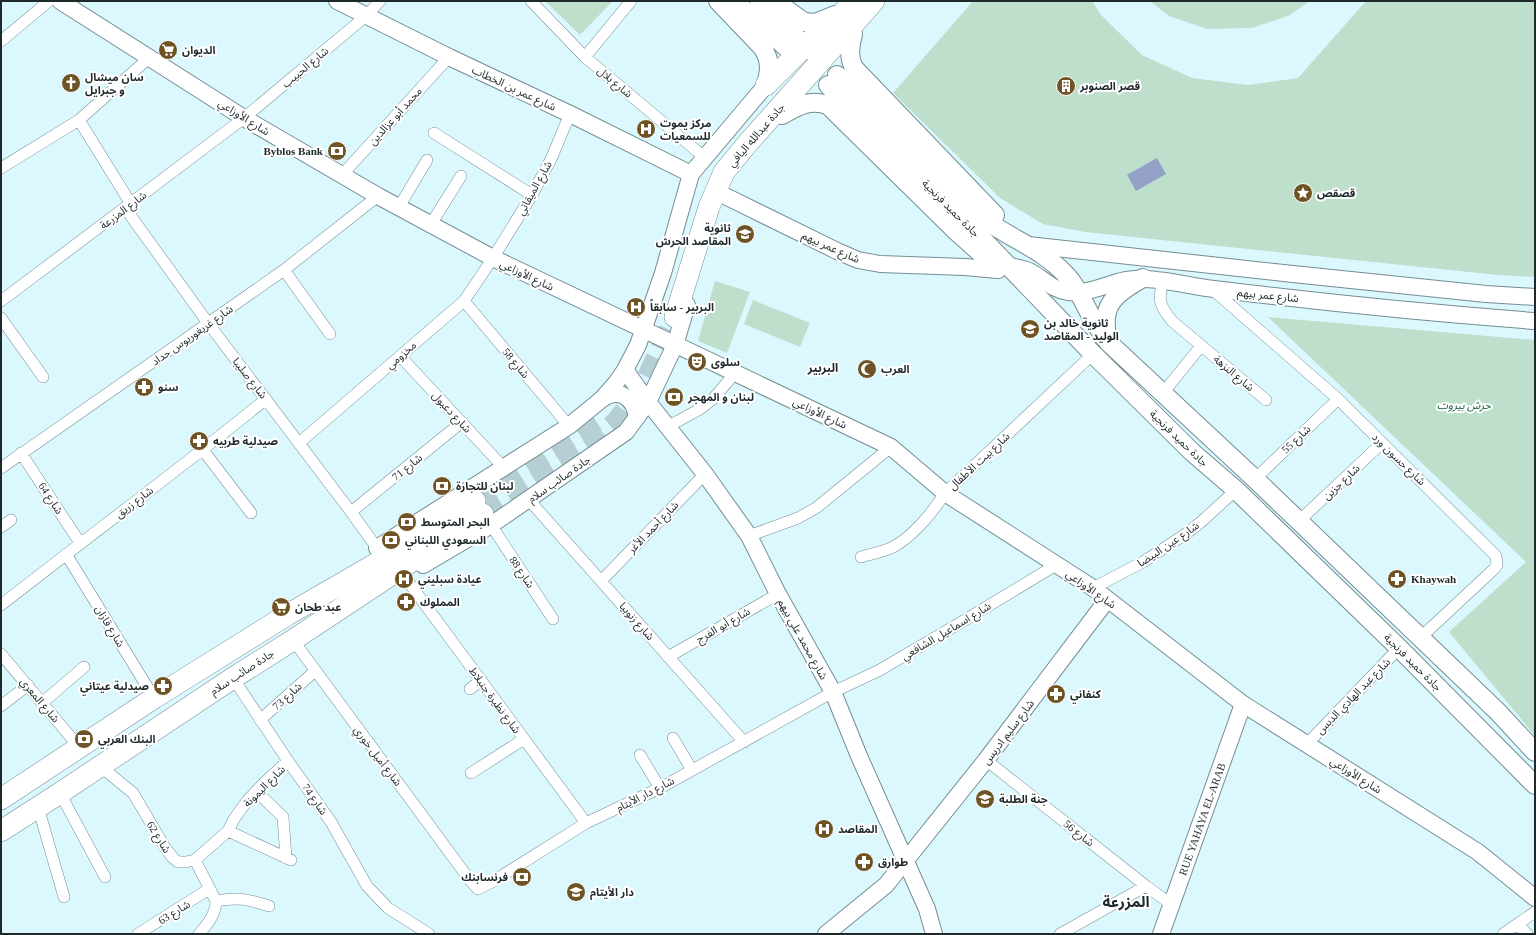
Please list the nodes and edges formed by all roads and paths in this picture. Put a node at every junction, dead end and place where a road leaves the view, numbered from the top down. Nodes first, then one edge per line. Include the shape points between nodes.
1 (49, 1) edge
2 (60, 1) edge
3 (337, 1) edge
4 (380, 1) edge
5 (531, 1) edge
6 (631, 1) edge
7 (718, 1) edge
8 (734, 1) edge
9 (759, 1) edge
10 (775, 1) edge
11 (853, 1) edge
12 (874, 1) edge
13 (880, 1) edge
14 (842, 8) edge
15 (366, 16) junction
16 (853, 34) junction
17 (1, 41) edge
18 (150, 57) junction
19 (449, 57) junction
20 (585, 57) junction
21 (766, 85) junction
22 (570, 114) junction
23 (782, 116) junction
24 (244, 118) junction
25 (79, 120) junction
26 (434, 133) dead end
27 (704, 157) junction
28 (427, 160) dead end
29 (1, 168) edge
30 (692, 174) junction
31 (342, 175) junction
32 (461, 176) dead end
33 (532, 194) junction
34 (721, 194) junction
35 (378, 196) junction
36 (128, 206) junction
37 (399, 207) junction
38 (431, 224) junction
39 (1023, 242) junction
40 (493, 258) junction
41 (1207, 265) junction
42 (1003, 268) junction
43 (284, 270) junction
44 (1143, 278) junction
45 (1163, 280) junction
46 (1212, 289) junction
47 (1079, 292) junction
48 (1535, 297) edge
49 (1, 301) edge
50 (464, 301) junction
51 (667, 316) junction
52 (1, 318) edge
53 (1535, 321) edge
54 (208, 323) junction
55 (643, 331) junction
56 (330, 334) dead end
57 (1109, 343) junction
58 (675, 345) junction
59 (1201, 346) junction
60 (1093, 354) junction
61 (400, 356) junction
62 (625, 370) junction
63 (735, 373) junction
64 (43, 377) dead end
65 (1163, 393) junction
66 (266, 399) junction
67 (602, 399) junction
68 (1338, 399) junction
69 (1266, 400) dead end
70 (648, 402) junction
71 (637, 417) junction
72 (462, 422) junction
73 (569, 426) junction
74 (667, 427) junction
75 (299, 443) junction
76 (1382, 443) junction
77 (891, 447) junction
78 (204, 450) junction
79 (21, 453) junction
80 (1, 468) edge
81 (504, 468) junction
82 (705, 474) junction
83 (1255, 479) junction
84 (1236, 490) junction
85 (945, 493) junction
86 (529, 500) junction
87 (351, 512) junction
88 (251, 513) dead end
89 (483, 513) junction
90 (11, 520) dead end
91 (1299, 521) junction
92 (1, 526) edge
93 (749, 536) junction
94 (80, 543) junction
95 (377, 548) junction
96 (66, 554) junction
97 (861, 557) dead end
98 (1056, 565) junction
99 (404, 576) junction
100 (602, 581) junction
101 (1093, 588) junction
102 (778, 594) junction
103 (1107, 600) junction
104 (1, 605) edge
105 (287, 615) junction
106 (553, 619) dead end
107 (1420, 638) junction
108 (293, 640) junction
109 (1399, 648) junction
110 (1, 654) edge
111 (668, 657) junction
112 (84, 667) dead end
113 (315, 671) junction
114 (233, 678) junction
115 (481, 680) junction
116 (28, 685) junction
117 (470, 689) dead end
118 (833, 692) junction
119 (154, 698) junction
120 (42, 703) junction
121 (1244, 704) junction
122 (1, 706) edge
123 (260, 720) junction
124 (673, 738) dead end
125 (524, 739) junction
126 (744, 742) junction
127 (1307, 744) junction
128 (79, 747) junction
129 (1535, 752) edge
130 (640, 755) dead end
131 (986, 760) junction
132 (288, 761) junction
133 (100, 766) junction
134 (692, 770) junction
135 (471, 773) dead end
136 (1535, 785) edge
137 (660, 788) junction
138 (256, 791) junction
139 (60, 793) junction
140 (1, 799) edge
141 (38, 807) junction
142 (586, 823) junction
143 (1, 831) edge
144 (228, 831) junction
145 (195, 860) junction
146 (906, 861) junction
147 (464, 872) joint
148 (105, 877) dead end
149 (1146, 886) junction
150 (209, 889) junction
151 (64, 897) dead end
152 (1535, 898) edge
153 (216, 901) junction
154 (1172, 905) junction
155 (269, 906) dead end
156 (1535, 912) edge
157 (1518, 924) junction
158 (1166, 931) edge
159 (138, 934) edge
160 (199, 934) edge
161 (429, 934) edge
162 (826, 934) edge
163 (934, 934) edge
164 (1060, 934) edge
165 (1503, 934) edge
166 (1527, 934) edge

1 - 17 street
2 - 18 street, شارع الأوزاعي
3 - 15 street, شارع عمر بن الخطاب
4 - 15 street, شارع الحبيب
5 - 20 street, شارع بلال
6 - 20 street
7 - 21 main road via 766,53 770,64
8 - 9 main road via 791,42
10 - 14 main road via 804,22 814,23
11 - 51 highway, جادة عبدالله اليافي via 727,147 712,168 698,199
12 - 51 highway, جادة عبدالله اليافي via 724,172
13 - 16 highway
14 - 21 highway
15 - 19 street, شارع عمر بن الخطاب
15 - 24 street, شارع الحبيب
16 - 23 highway
16 - 39 main road via 849,55 854,68
18 - 24 street, شارع الأوزاعي
18 - 25 street
19 - 22 street, شارع عمر بن الخطاب
19 - 31 street, محمد أبو عزالدين
20 - 27 street, شارع بلال
21 - 27 street, جادة عبدالله اليافي
22 - 30 street, شارع عمر بن الخطاب
22 - 33 street, شارع الميقاتي via 552,157
23 - 34 street, جادة عبدالله اليافي via 730,175
23 - 42 main road via 807,102 828,105 956,231
24 - 31 street, شارع الأوزاعي
24 - 36 street, شارع المزرعة
25 - 29 street
25 - 36 street, شارع صليبا
26 - 33 street
27 - 30 street, جادة عبدالله اليافي
28 - 37 street
30 - 51 street, جادة عبدالله اليافي via 663,273
31 - 35 street, شارع الأوزاعي
32 - 38 street
33 - 40 street, شارع الميقاتي
34 - 42 street, شارع عمر بيهم via 858,260 880,264
34 - 51 street, جادة عبدالله اليافي
35 - 37 street, شارع الأوزاعي
35 - 43 street, شارع غريغوريوس حداد
36 - 49 street, شارع المزرعة
36 - 54 street, شارع صليبا
37 - 38 street, شارع الأوزاعي
38 - 40 street, شارع الأوزاعي
39 - 41 street
39 - 42 main road, جادة حميد فرنجية via 1002,232 984,219 832,80 968,224
39 - 47 main road, جادة حميد فرنجية via 1054,263
40 - 50 street, مخزومي
40 - 55 street, شارع الأوزاعي
41 - 46 street
41 - 48 street
42 - 47 street, شارع عمر بيهم via 1020,268 1062,291
42 - 60 main road, جادة حميد فرنجية via 1032,304 1054,314
43 - 54 street, شارع غريغوريوس حداد
43 - 56 street
44 - 45 street, شارع عمر بيهم
44 - 47 street, شارع عمر بيهم via 1129,279
44 - 57 main road via 1124,290 1108,307 1104,320
45 - 46 street, شارع عمر بيهم
45 - 59 street, شارع النزهة via 1159,295 1163,310
46 - 53 street, شارع عمر بيهم via 1461,316
46 - 68 street, شارع حسون ورد
47 - 57 main road, جادة حميد فرنجية
50 - 61 street, مخزومي
50 - 73 street, شارع 58
51 - 55 street, جادة عبدالله اليافي
51 - 58 street, جادة عبدالله اليافي
52 - 64 street
54 - 66 street, شارع صليبا
54 - 79 street, شارع غريغوريوس حداد
55 - 58 street, شارع الأوزاعي
55 - 62 street
57 - 65 main road, جادة حميد فرنجية
58 - 63 street, شارع الأوزاعي
58 - 70 street, جادة صائب سلام
59 - 65 street
59 - 69 street, شارع النزهة
60 - 84 main road, جادة حميد فرنجية via 1192,452
60 - 85 street, شارع بيت الأطفال
61 - 72 street, شارع دعبول
61 - 75 street, مخزومي
62 - 67 street
62 - 70 street, شارع محمد علي بيهم
63 - 74 street via 700,409
63 - 77 street, شارع الأوزاعي
65 - 83 main road, جادة حميد فرنجية
66 - 75 street, شارع صليبا
66 - 78 street, شارع زريق
67 - 71 street via 614,393 619,394 634,405
67 - 73 street
68 - 76 street, شارع حسون ورد
68 - 83 street, شارع 55
70 - 71 street, جادة صائب سلام
70 - 74 street, شارع محمد علي بيهم
71 - 86 street, جادة صائب سلام via 626,432
72 - 81 street, شارع دعبول
72 - 87 street, شارع 71
73 - 81 street
74 - 82 street, شارع محمد علي بيهم
75 - 87 street, شارع صليبا
76 - 91 street, شارع جزين
76 - 107 street, شارع حسون ورد via 1493,551 1497,561 1493,570
77 - 85 street, شارع الأوزاعي
77 - 93 street via 816,508 798,518
78 - 88 street
78 - 94 street, شارع زريق
79 - 80 street, شارع غريغوريوس حداد
79 - 94 street, شارع 64
81 - 95 street
82 - 93 street, شارع محمد علي بيهم
82 - 100 street, شارع أحمد الأغر
83 - 91 main road, جادة حميد فرنجية
84 - 101 street, شارع عين البيضا via 1187,533 1142,562
84 - 109 main road, جادة حميد فرنجية
85 - 97 street, شارع بيت الأطفال via 921,525 900,542 892,548
85 - 98 street, شارع الأوزاعي
86 - 89 street, جادة صائب سلام
86 - 100 street, شارع زنوبيا
87 - 95 street, شارع صليبا
89 - 99 street, جادة صائب سلام
89 - 105 highway, جادة صائب سلام via 389,556
89 - 106 street, شارع 88
89 - 108 highway, جادة صائب سلام
90 - 92 street
91 - 107 main road, جادة حميد فرنجية
93 - 102 street, شارع محمد علي بيهم
94 - 96 street, شارع زريق
95 - 105 highway
96 - 104 street, شارع زريق
96 - 119 street, شارع قازان
98 - 101 street, شارع الأوزاعي
98 - 118 street, شارع اسماعيل الشافعي via 908,654
99 - 108 highway
99 - 115 street, شارع نظيرة جنبلاط
100 - 111 street, شارع زنوبيا
101 - 103 street, شارع الأوزاعي
102 - 111 street, شارع أبو الفرج
102 - 118 street, شارع محمد علي بيهم
103 - 121 street, شارع الأوزاعي
103 - 131 street, شارع سليم ادريس
105 - 119 highway, جادة صائب سلام
107 - 129 main road, جادة حميد فرنجية via 1498,712
108 - 113 street, شارع أميل خوري
108 - 114 highway, جادة صائب سلام
109 - 127 street, شارع عبد الهادي الدبس
109 - 136 main road, جادة حميد فرنجية
110 - 116 street, شارع المعري
111 - 126 street, شارع زنوبيا
112 - 120 street
113 - 123 street, شارع 73
113 - 147 street, شارع أميل خوري
114 - 123 street, شارع 74
114 - 133 highway, جادة صائب سلام
115 - 117 street
115 - 125 street, شارع نظيرة جنبلاط
116 - 120 street, شارع المعري
116 - 122 street
118 - 126 street, شارع دار الأيتام
118 - 146 street, شارع محمد علي بيهم
119 - 128 highway, جادة صائب سلام
120 - 128 street, شارع المعري
121 - 127 street, شارع الأوزاعي
121 - 154 street, RUE YAHAYA EL-ARAB
123 - 132 street, شارع 74
124 - 134 street
125 - 135 street
125 - 142 street, شارع نظيرة جنبلاط
126 - 134 street, شارع دار الأيتام
127 - 152 street, شارع الأوزاعي via 1478,852
128 - 140 highway, جادة صائب سلام
130 - 137 street
131 - 146 street, شارع سليم ادريس
131 - 149 street, شارع 56
132 - 138 street, شارع اليمونة
132 - 161 street, شارع 74 via 331,822 367,886 388,908
133 - 139 highway, جادة صائب سلام
133 - 145 street, شارع 62 via 133,793 172,858 178,862
134 - 137 street, شارع دار الأيتام
137 - 142 street, شارع دار الأيتام
138 - 144 street, شارع اليمونة via 240,809
138 - 144 street via 283,816 290,860
139 - 141 highway, جادة صائب سلام
139 - 148 street
141 - 143 highway, جادة صائب سلام
141 - 151 street
142 - 147 street, شارع دار الأيتام via 481,888 476,888
144 - 145 street
145 - 150 street
146 - 162 street, شارع سليم ادريس via 886,885
146 - 163 street, شارع محمد علي بيهم via 927,909
149 - 154 street, شارع 56
149 - 164 street
150 - 153 street
150 - 159 street, شارع 63
153 - 155 street via 240,898
153 - 160 street via 211,918
154 - 158 street, RUE YAHAYA EL-ARAB
156 - 157 street
157 - 165 street
157 - 166 street

